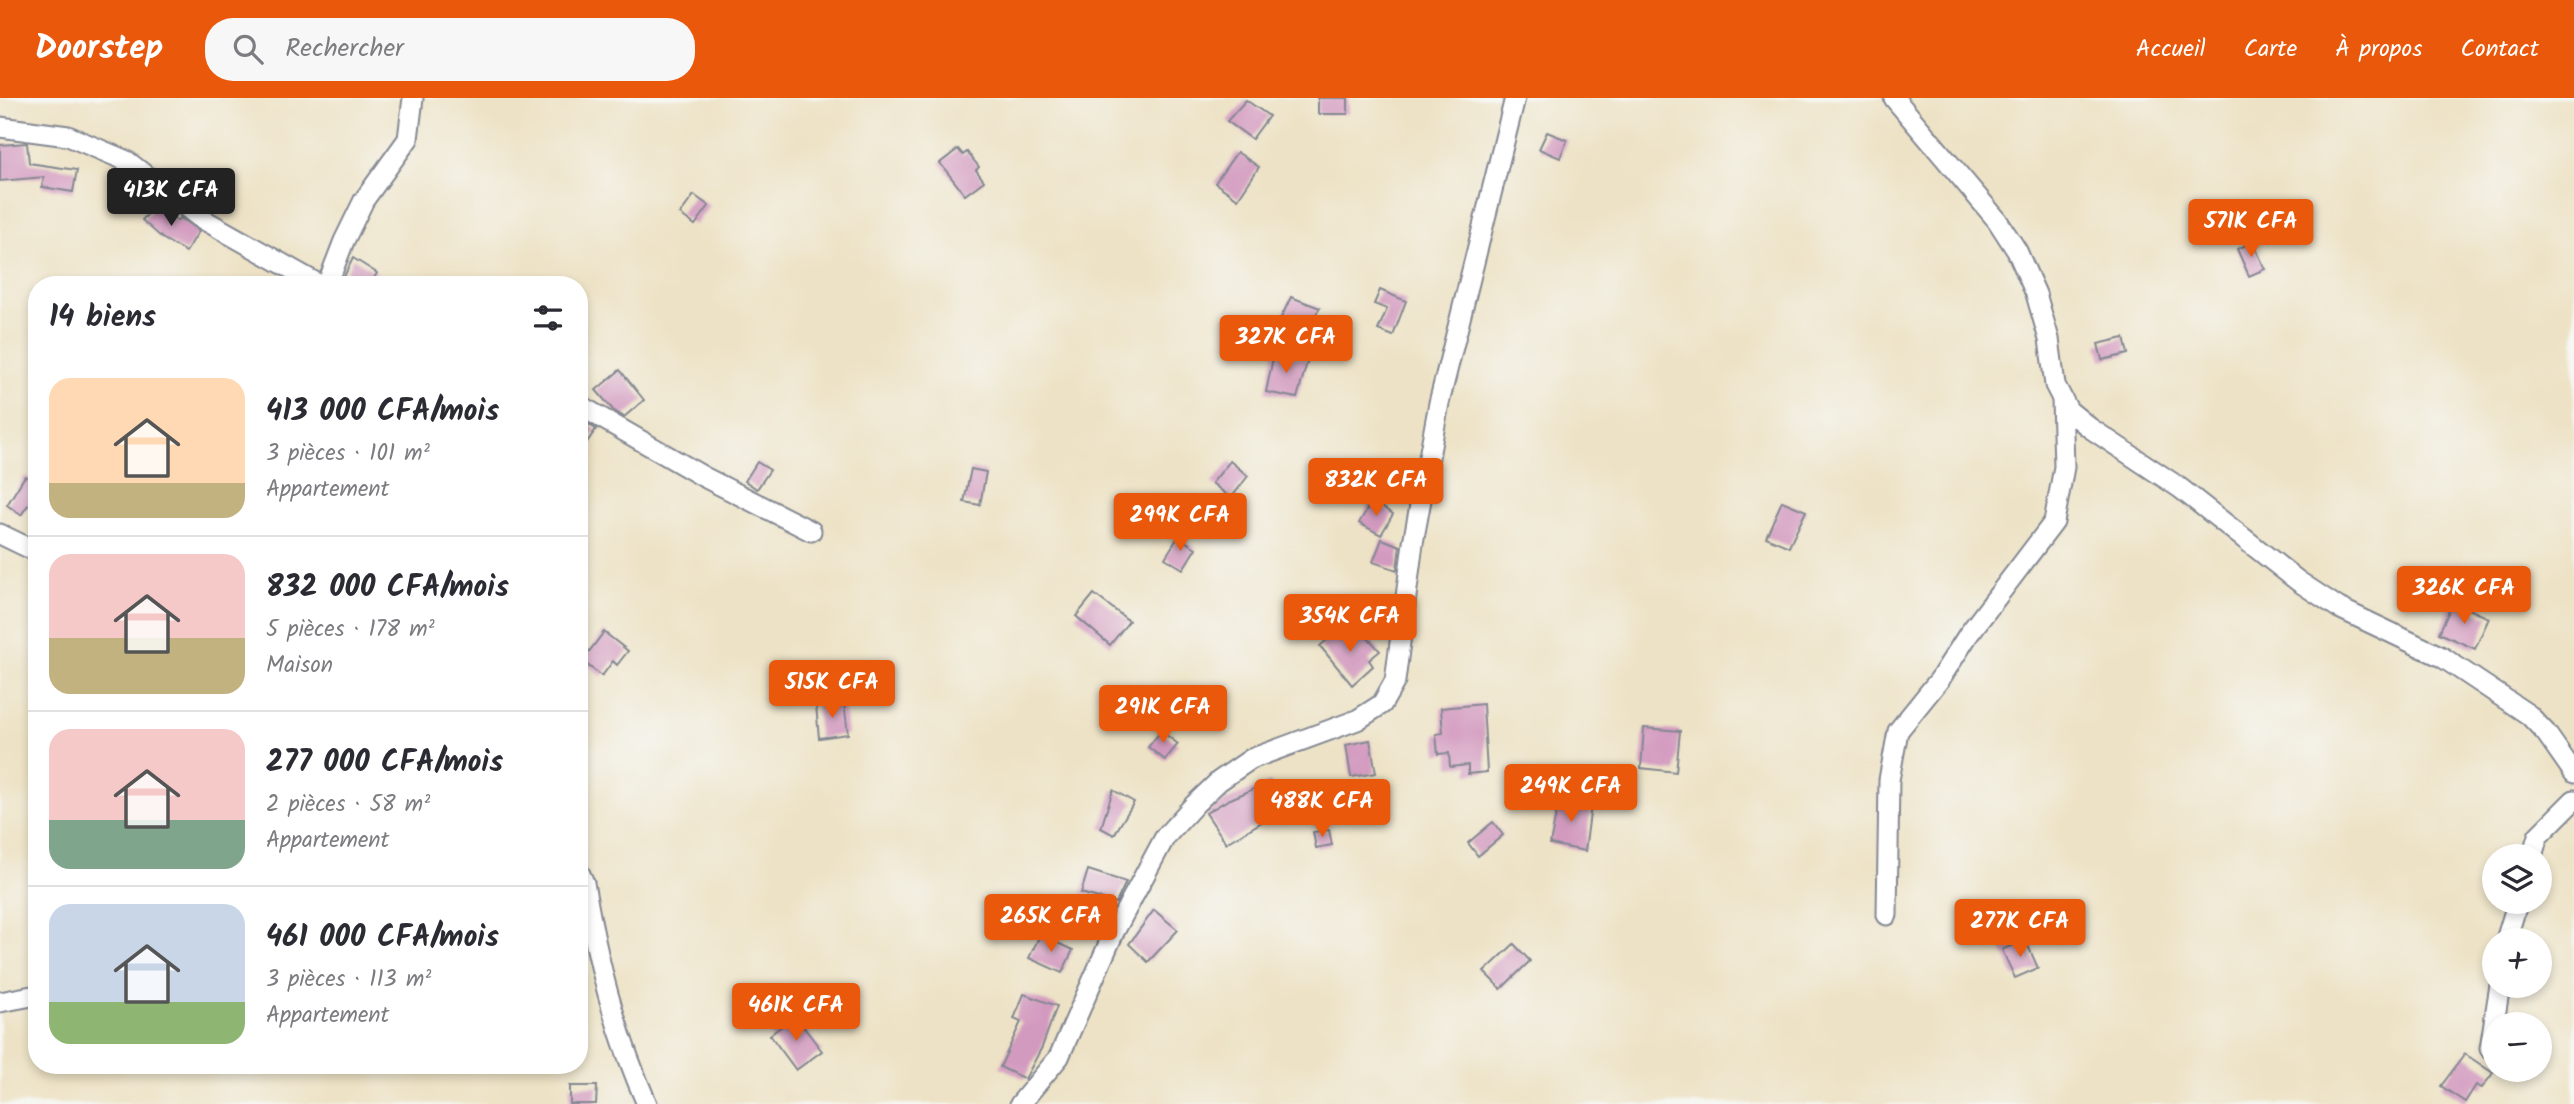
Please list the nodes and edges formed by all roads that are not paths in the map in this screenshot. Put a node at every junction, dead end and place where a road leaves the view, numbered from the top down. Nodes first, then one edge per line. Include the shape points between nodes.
1 (413, 98) edge
2 (1515, 98) edge
3 (1894, 98) edge
4 (0, 127) edge
5 (304, 276) edge
6 (330, 276) edge
7 (2062, 399) junction
8 (588, 410) edge
9 (811, 531) dead end
10 (0, 534) edge
11 (28, 548) edge
12 (2574, 773) edge
13 (2574, 800) edge
14 (2536, 844) edge
15 (588, 906) edge
16 (1887, 915) dead end
17 (28, 997) edge
18 (0, 1002) edge
19 (647, 1104) edge
20 (1020, 1104) edge

1 - 6 street via 408,139 365,200
2 - 20 street via 1439,403 1413,543 1395,681 1382,704 1357,720 1251,759 1219,781 1165,837 1114,932 1059,1058
3 - 7 street via 1997,220 2017,251 2036,294
4 - 5 street via 68,136 127,161 199,217
7 - 12 street via 2090,428 2180,488 2298,581 2339,608 2442,657 2529,715
7 - 16 street via 2064,467 2054,522 1898,731 1889,780
8 - 9 street
10 - 11 street
13 - 14 street
15 - 19 street via 600,974 625,1055
17 - 18 street

